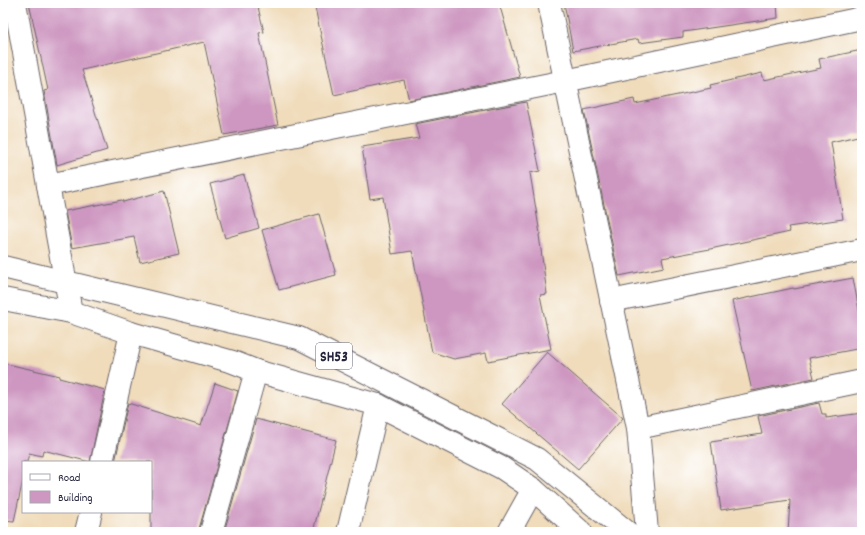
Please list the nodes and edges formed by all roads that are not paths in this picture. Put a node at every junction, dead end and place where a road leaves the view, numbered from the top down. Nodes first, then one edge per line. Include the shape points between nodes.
1 (15, 3) edge
2 (549, 3) edge
3 (862, 18) edge
4 (565, 81) junction
5 (48, 185) junction
6 (862, 250) edge
7 (3, 267) edge
8 (66, 282) junction
9 (3, 298) edge
10 (611, 301) junction
11 (71, 312) junction
12 (131, 333) junction
13 (256, 371) junction
14 (862, 381) edge
15 (378, 405) junction
16 (638, 428) junction
17 (102, 461) edge
18 (533, 490) junction
19 (91, 513) edge
20 (86, 532) edge
21 (211, 532) edge
22 (348, 532) edge
23 (510, 532) edge
24 (581, 532) edge
25 (627, 532) edge
26 (646, 532) edge

1 - 5 street
2 - 4 street
3 - 4 street
4 - 5 street
4 - 10 street
5 - 8 street
6 - 10 street
7 - 8 street, SH53
8 - 11 street
8 - 25 street, SH53 via 299,338 538,459
9 - 11 street, SH53
10 - 16 street
11 - 12 street, SH53
12 - 13 street, SH53
12 - 17 street
13 - 15 street, SH53
13 - 21 street
14 - 16 street
15 - 18 street, SH53 via 502,468
15 - 22 street
16 - 26 street
18 - 23 street
18 - 24 street, SH53
19 - 20 street

